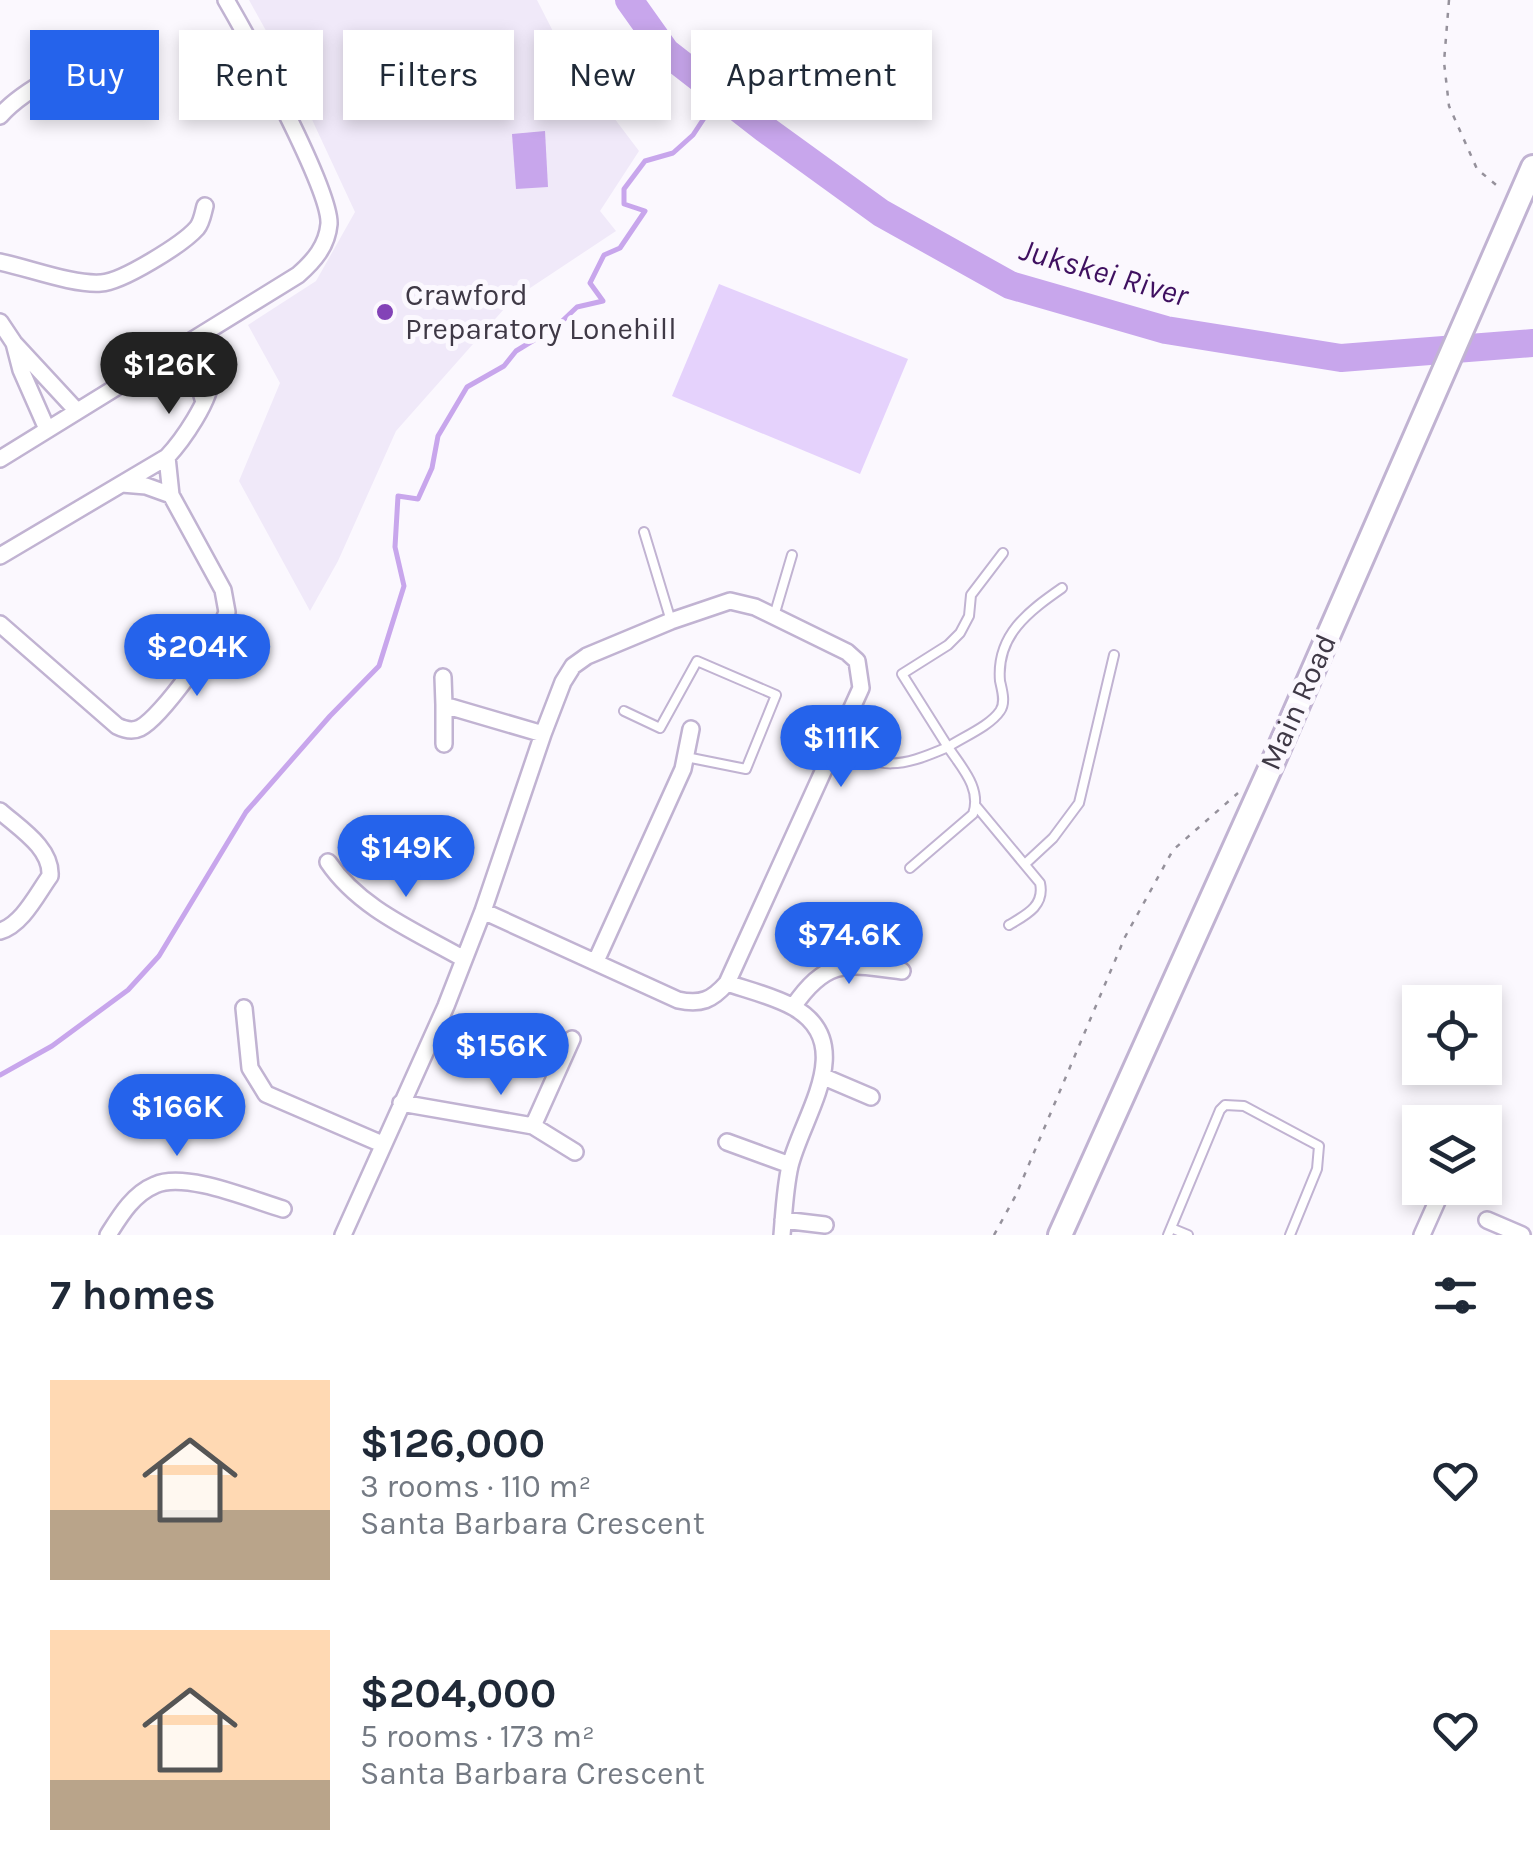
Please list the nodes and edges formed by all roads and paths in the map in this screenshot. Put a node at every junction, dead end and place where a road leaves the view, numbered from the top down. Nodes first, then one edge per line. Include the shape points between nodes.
1 (226, 0) edge
2 (1449, 0) edge
3 (30, 93) edge
4 (0, 116) edge
5 (1533, 167) edge
6 (1518, 203) junction
7 (205, 206) dead end
8 (0, 262) edge
9 (0, 322) edge
10 (193, 340) junction
11 (14, 343) junction
12 (178, 350) junction
13 (203, 399) junction
14 (78, 411) junction
15 (47, 429) junction
16 (168, 456) junction
17 (0, 459) edge
18 (122, 484) junction
19 (172, 495) junction
20 (644, 532) dead end
21 (1003, 553) dead end
22 (0, 556) edge
23 (792, 556) dead end
24 (1062, 588) dead end
25 (774, 616) junction
26 (671, 621) junction
27 (0, 624) edge
28 (1114, 655) dead end
29 (443, 677) dead end
30 (444, 705) junction
31 (624, 711) dead end
32 (691, 729) dead end
33 (543, 734) junction
34 (444, 744) dead end
35 (948, 747) junction
36 (835, 749) junction
37 (686, 757) junction
38 (1244, 787) dead end
39 (976, 806) junction
40 (0, 811) edge
41 (328, 862) dead end
42 (1025, 864) junction
43 (910, 868) dead end
44 (483, 912) junction
45 (1009, 926) dead end
46 (0, 931) edge
47 (464, 958) junction
48 (596, 961) junction
49 (902, 970) dead end
50 (728, 983) junction
51 (794, 1007) junction
52 (244, 1008) dead end
53 (572, 1039) dead end
54 (824, 1077) junction
55 (871, 1097) dead end
56 (402, 1102) junction
57 (533, 1126) junction
58 (726, 1142) dead end
59 (382, 1144) junction
60 (575, 1152) dead end
61 (790, 1164) junction
62 (1435, 1205) edge
63 (283, 1209) dead end
64 (1487, 1220) dead end
65 (825, 1225) dead end
66 (782, 1228) edge
67 (1169, 1232) edge
68 (108, 1235) edge
69 (342, 1235) edge
70 (994, 1235) edge
71 (1060, 1235) edge
72 (1188, 1235) edge
73 (1290, 1235) edge
74 (1422, 1235) edge
75 (1522, 1235) edge

1 - 10 street via 289,122 325,202 328,224 310,265
2 - 6 path via 1449,106 1477,169
3 - 4 street
5 - 6 main road, Main Road
6 - 71 main road, Main Road
7 - 8 street via 193,232 108,282
9 - 11 street
10 - 12 street
10 - 13 street via 211,373
11 - 14 street
11 - 15 street
12 - 13 street
12 - 14 street
13 - 16 street
14 - 15 street
15 - 17 street
16 - 18 street
16 - 19 street
18 - 19 street
18 - 22 street
19 - 27 street via 223,590 227,612 204,654 143,727 117,726
20 - 26 lane
21 - 35 lane via 971,596 960,633 902,674
23 - 25 lane
24 - 35 lane via 1011,631 1001,662 998,714
25 - 26 street via 730,601
25 - 36 street via 857,661 861,688
26 - 33 street via 578,661
28 - 42 lane via 1079,803
29 - 30 street
30 - 33 street
30 - 34 street
31 - 37 lane via 660,728 697,661 776,695 746,769
32 - 37 street
33 - 44 street
35 - 36 lane via 891,766
35 - 39 lane via 973,786
36 - 50 street
37 - 48 street
38 - 70 path via 1173,850 1124,938
39 - 42 lane
39 - 43 lane
40 - 46 street via 44,852 51,868 20,917
41 - 47 street via 363,901
42 - 45 lane via 1042,892 1034,910
44 - 47 street
44 - 48 street
47 - 56 street
48 - 50 street via 693,1003 716,996
49 - 51 street via 838,966 809,985
50 - 51 street
51 - 54 street via 817,1031
52 - 59 street via 250,1068 266,1094
53 - 57 street
54 - 55 street
54 - 61 street
56 - 57 street
56 - 59 street
57 - 60 street
58 - 61 street
59 - 69 street
61 - 66 street
62 - 74 street
63 - 68 street via 165,1181 139,1194
64 - 75 street
65 - 66 street
67 - 72 lane
67 - 73 lane via 1217,1116 1232,1104 1319,1146 1317,1169

